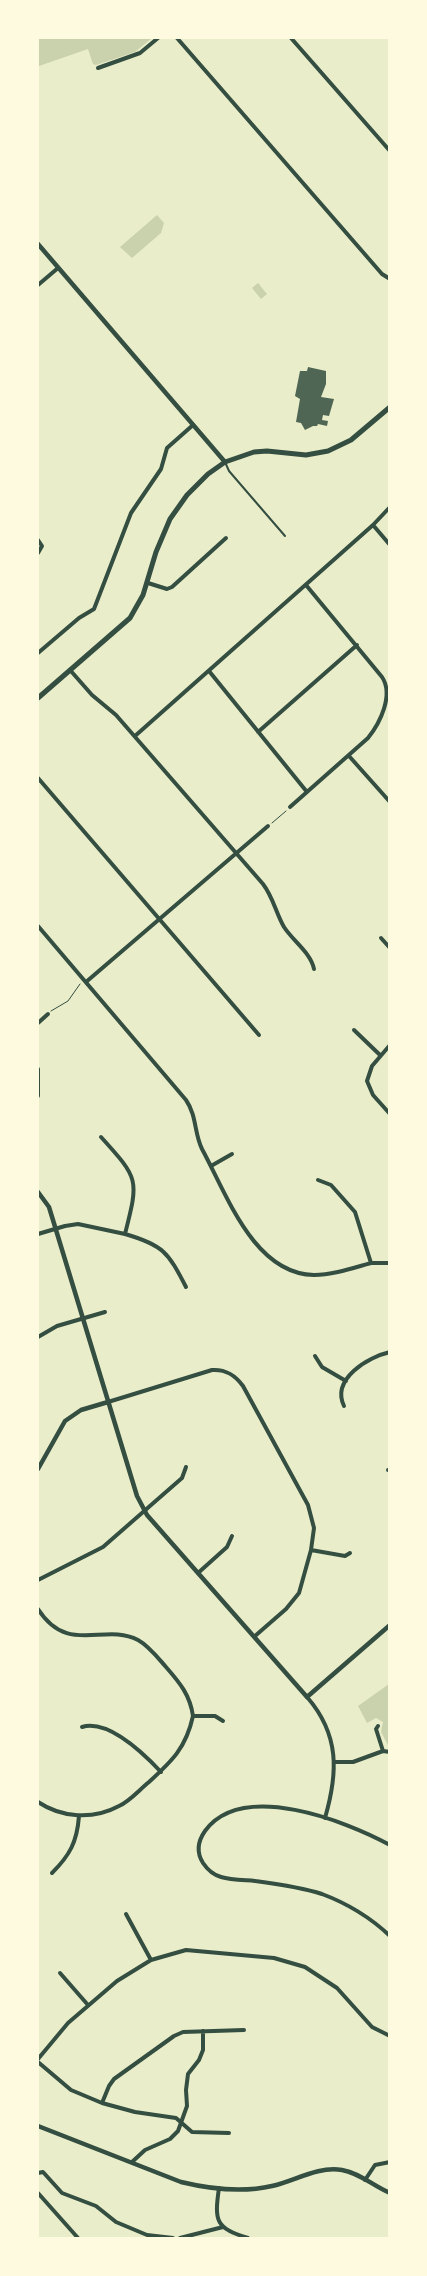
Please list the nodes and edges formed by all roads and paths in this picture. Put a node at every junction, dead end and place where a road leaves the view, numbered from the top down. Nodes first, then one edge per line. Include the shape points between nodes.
1 (158, 38) edge
2 (177, 38) edge
3 (291, 38) edge
4 (98, 68) dead end
5 (390, 151) edge
6 (38, 244) edge
7 (58, 268) junction
8 (390, 279) edge
9 (38, 285) edge
10 (388, 410) edge
11 (193, 425) junction
12 (225, 462) junction
13 (390, 507) edge
14 (373, 525) junction
15 (284, 536) dead end
16 (226, 538) dead end
17 (38, 540) edge
18 (390, 546) edge
19 (38, 553) edge
20 (148, 583) junction
21 (306, 585) junction
22 (356, 646) junction
23 (38, 653) edge
24 (70, 670) junction
25 (209, 671) junction
26 (38, 698) edge
27 (258, 732) junction
28 (134, 736) junction
29 (349, 756) junction
30 (38, 778) edge
31 (307, 792) junction
32 (390, 802) edge
33 (290, 807) joint
34 (268, 826) joint
35 (237, 854) junction
36 (160, 918) junction
37 (38, 926) edge
38 (381, 938) dead end
39 (390, 948) edge
40 (314, 969) dead end
41 (84, 983) junction
42 (48, 1014) joint
43 (38, 1022) edge
44 (354, 1030) dead end
45 (259, 1035) dead end
46 (390, 1045) edge
47 (380, 1055) junction
48 (38, 1069) edge
49 (360, 1080) dead end
50 (367, 1080) junction
51 (38, 1096) edge
52 (390, 1114) edge
53 (102, 1138) dead end
54 (232, 1154) dead end
55 (211, 1166) junction
56 (318, 1180) dead end
57 (38, 1192) edge
58 (56, 1228) junction
59 (38, 1234) edge
60 (126, 1234) junction
61 (371, 1263) junction
62 (390, 1263) edge
63 (186, 1287) dead end
64 (105, 1312) dead end
65 (84, 1318) junction
66 (38, 1337) edge
67 (390, 1352) edge
68 (315, 1356) dead end
69 (346, 1381) junction
70 (108, 1402) junction
71 (344, 1406) dead end
72 (186, 1467) dead end
73 (38, 1469) edge
74 (145, 1511) junction
75 (232, 1536) dead end
76 (311, 1550) junction
77 (350, 1553) dead end
78 (198, 1573) junction
79 (38, 1580) edge
80 (38, 1609) edge
81 (390, 1625) edge
82 (255, 1636) junction
83 (308, 1697) junction
84 (194, 1716) junction
85 (224, 1721) dead end
86 (378, 1726) dead end
87 (82, 1727) dead end
88 (382, 1751) junction
89 (390, 1752) edge
90 (334, 1762) junction
91 (160, 1772) junction
92 (38, 1802) edge
93 (79, 1816) junction
94 (325, 1818) junction
95 (390, 1845) edge
96 (52, 1873) dead end
97 (126, 1914) dead end
98 (390, 1936) edge
99 (151, 1960) junction
100 (60, 1973) dead end
101 (88, 2005) junction
102 (244, 2030) dead end
103 (203, 2031) junction
104 (390, 2036) edge
105 (38, 2061) edge
106 (102, 2103) junction
107 (181, 2122) junction
108 (38, 2126) edge
109 (229, 2133) dead end
110 (132, 2162) junction
111 (390, 2162) edge
112 (38, 2173) edge
113 (365, 2180) junction
114 (218, 2188) junction
115 (38, 2193) edge
116 (390, 2193) edge
117 (223, 2227) junction
118 (78, 2238) edge
119 (173, 2238) edge
120 (180, 2238) edge
121 (248, 2238) edge

1 - 4 street via 140,53
2 - 8 street via 382,274
3 - 5 street
6 - 7 street
7 - 9 street
7 - 11 street
10 - 12 main road via 351,440 328,451 306,455 254,452
11 - 12 street
11 - 23 street via 167,448 161,468 131,514 94,609
12 - 15 lane
12 - 20 main road via 196,485 177,508 159,541
13 - 14 street
14 - 18 street
14 - 21 street
16 - 20 street via 172,587
17 - 19 street via 42,546
20 - 24 main road via 130,618
21 - 22 street
21 - 25 street
22 - 27 street
22 - 29 street via 384,680 387,692 376,728
24 - 26 main road
24 - 28 street
25 - 27 street
25 - 28 street
27 - 31 street
28 - 35 street
29 - 31 street
29 - 32 street
30 - 36 street
31 - 33 street
33 - 34 path
34 - 35 street
35 - 36 street
35 - 40 street via 268,890 284,926
36 - 41 street
36 - 45 street
37 - 41 street
38 - 39 street
41 - 42 path via 68,1001
41 - 55 street via 186,1100 194,1115 200,1146
42 - 43 street
44 - 47 street
46 - 47 street
47 - 50 street
48 - 51 street
49 - 50 street
50 - 52 street via 373,1096
53 - 60 street via 125,1164 133,1182 134,1195
54 - 55 street
55 - 61 street via 249,1236 278,1265 316,1275
56 - 61 street via 331,1185 354,1212
57 - 58 street via 49,1207
58 - 59 street
58 - 60 street via 82,1224
58 - 65 street
60 - 63 street via 148,1241 165,1252
61 - 62 street
64 - 65 street
65 - 66 street via 57,1326
65 - 70 street
67 - 69 street via 365,1362
68 - 69 street via 322,1366
69 - 71 street via 341,1396
70 - 73 street via 81,1410 65,1421
70 - 74 street via 137,1496
70 - 76 street via 212,1370 233,1375 243,1386 308,1505 314,1528
72 - 74 street via 182,1478
74 - 78 street
74 - 79 street via 102,1547
75 - 78 street via 228,1547
76 - 77 street via 346,1556
76 - 82 street via 296,1599
78 - 82 street
80 - 84 street via 53,1625 72,1635 120,1634 139,1641 181,1684 188,1694
81 - 83 street
82 - 83 street
83 - 90 street via 323,1719
84 - 85 street via 215,1716
84 - 91 street via 185,1744
86 - 88 street
87 - 91 street via 92,1725 116,1734
88 - 89 street
88 - 90 street via 357,1761
90 - 94 street via 334,1784
91 - 93 street via 120,1806
92 - 93 street via 53,1810
93 - 96 street via 72,1850
94 - 95 street
94 - 98 street via 269,1806 242,1808 222,1816 204,1832 199,1852 217,1876 322,1894 364,1916
97 - 99 street
99 - 101 street via 117,1981
99 - 104 street via 174,1952 200,1950 274,1958 294,1964 328,1980 372,2027
100 - 101 street
101 - 105 street via 63,2029
102 - 103 street
103 - 106 street via 183,2032 155,2049 114,2079
103 - 107 street via 203,2050 186,2082 188,2106
105 - 106 street via 71,2090
106 - 107 street via 176,2118
107 - 109 street via 192,2132
107 - 110 street via 170,2139 145,2150
108 - 110 street
110 - 114 street via 181,2182
111 - 113 street via 374,2165
112 - 119 street via 43,2172 62,2193 96,2206 116,2222 147,2235
113 - 114 street via 356,2173 326,2169 254,2190
113 - 116 street
114 - 117 street via 216,2209
115 - 118 street
117 - 120 street
117 - 121 street via 228,2232

